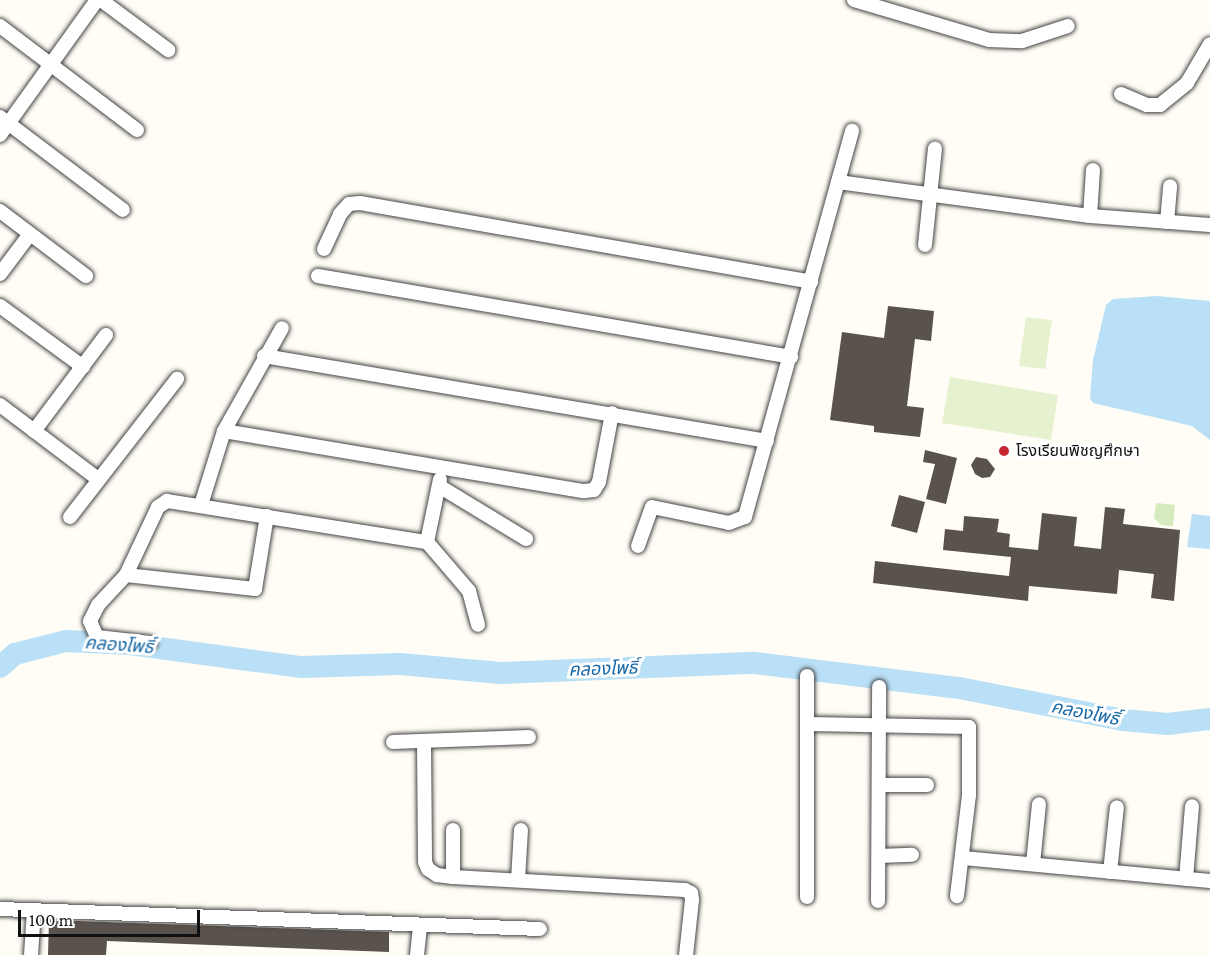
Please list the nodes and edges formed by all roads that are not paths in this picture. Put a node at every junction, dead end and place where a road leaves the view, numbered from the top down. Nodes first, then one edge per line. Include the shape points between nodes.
1 (99, 0) edge
2 (854, 0) edge
3 (872, 3) edge
4 (0, 26) edge
5 (1068, 26) dead end
6 (1210, 44) edge
7 (168, 50) dead end
8 (50, 64) junction
9 (1121, 94) dead end
10 (4, 120) edge
11 (137, 130) dead end
12 (852, 132) dead end
13 (0, 135) edge
14 (935, 149) dead end
15 (1094, 170) dead end
16 (838, 182) junction
17 (1170, 186) dead end
18 (930, 197) junction
19 (123, 210) dead end
20 (0, 212) edge
21 (1090, 216) junction
22 (1167, 222) junction
23 (1210, 225) edge
24 (30, 234) junction
25 (925, 245) dead end
26 (324, 249) dead end
27 (0, 274) edge
28 (86, 276) dead end
29 (318, 276) dead end
30 (811, 282) junction
31 (0, 306) edge
32 (282, 328) dead end
33 (106, 335) dead end
34 (264, 356) junction
35 (791, 357) junction
36 (83, 367) junction
37 (177, 379) dead end
38 (0, 405) edge
39 (612, 413) junction
40 (34, 431) junction
41 (224, 431) junction
42 (767, 441) junction
43 (443, 468) junction
44 (98, 479) junction
45 (439, 486) junction
46 (201, 505) junction
47 (267, 516) junction
48 (70, 517) dead end
49 (526, 539) dead end
50 (427, 542) junction
51 (638, 546) dead end
52 (126, 574) junction
53 (478, 625) dead end
54 (150, 643) dead end
55 (807, 676) dead end
56 (879, 687) dead end
57 (809, 724) junction
58 (879, 725) junction
59 (529, 737) dead end
60 (424, 741) junction
61 (393, 742) dead end
62 (879, 785) junction
63 (927, 785) dead end
64 (1039, 804) dead end
65 (1192, 806) dead end
66 (1117, 807) dead end
67 (453, 830) dead end
68 (521, 830) dead end
69 (912, 855) dead end
70 (879, 856) junction
71 (963, 858) junction
72 (1033, 864) junction
73 (1110, 872) junction
74 (453, 877) junction
75 (1186, 879) junction
76 (518, 880) junction
77 (1210, 881) edge
78 (957, 896) dead end
79 (807, 897) dead end
80 (878, 901) dead end
81 (0, 909) edge
82 (34, 911) junction
83 (420, 925) junction
84 (540, 929) dead end
85 (31, 955) edge
86 (417, 955) edge
87 (686, 955) edge

1 - 7 street
1 - 8 street
2 - 3 street
3 - 5 street via 989,40 1022,41
4 - 8 street
6 - 9 street via 1187,83 1160,105
8 - 10 street
8 - 11 street
10 - 13 street
10 - 19 street
12 - 16 street
14 - 18 street
15 - 21 street
16 - 18 street
16 - 30 street
17 - 22 street
18 - 21 street
18 - 25 street
20 - 24 street
21 - 22 street
22 - 23 street
24 - 27 street
24 - 28 street
26 - 30 street via 340,214 349,204 360,203
29 - 35 street
30 - 35 street
31 - 36 street
32 - 34 street
33 - 36 street
34 - 39 street
34 - 41 street
35 - 42 street
36 - 40 street
37 - 44 street
38 - 40 street
39 - 42 street
39 - 43 street via 594,490
40 - 44 street
41 - 43 street
41 - 46 street
42 - 51 street via 740,521 729,523 652,507
43 - 45 street
44 - 48 street
45 - 49 street
45 - 50 street
46 - 47 street
46 - 52 street via 161,503
47 - 50 street
47 - 52 street via 255,589
50 - 53 street via 469,591
52 - 54 street via 98,605 90,621 91,630 97,637
55 - 57 street
56 - 58 street
57 - 58 street
57 - 79 street
58 - 62 street
58 - 71 street via 969,727 969,795
59 - 60 street
60 - 61 street
60 - 74 street via 425,862 437,875
62 - 63 street
62 - 70 street
64 - 72 street
65 - 75 street
66 - 73 street
67 - 74 street
68 - 76 street
69 - 70 street
70 - 80 street
71 - 72 street
71 - 78 street
72 - 73 street
73 - 75 street
74 - 76 street
75 - 77 street
76 - 87 street via 685,890 691,893 692,900
81 - 82 street
82 - 83 street
82 - 85 street
83 - 84 street
83 - 86 street

